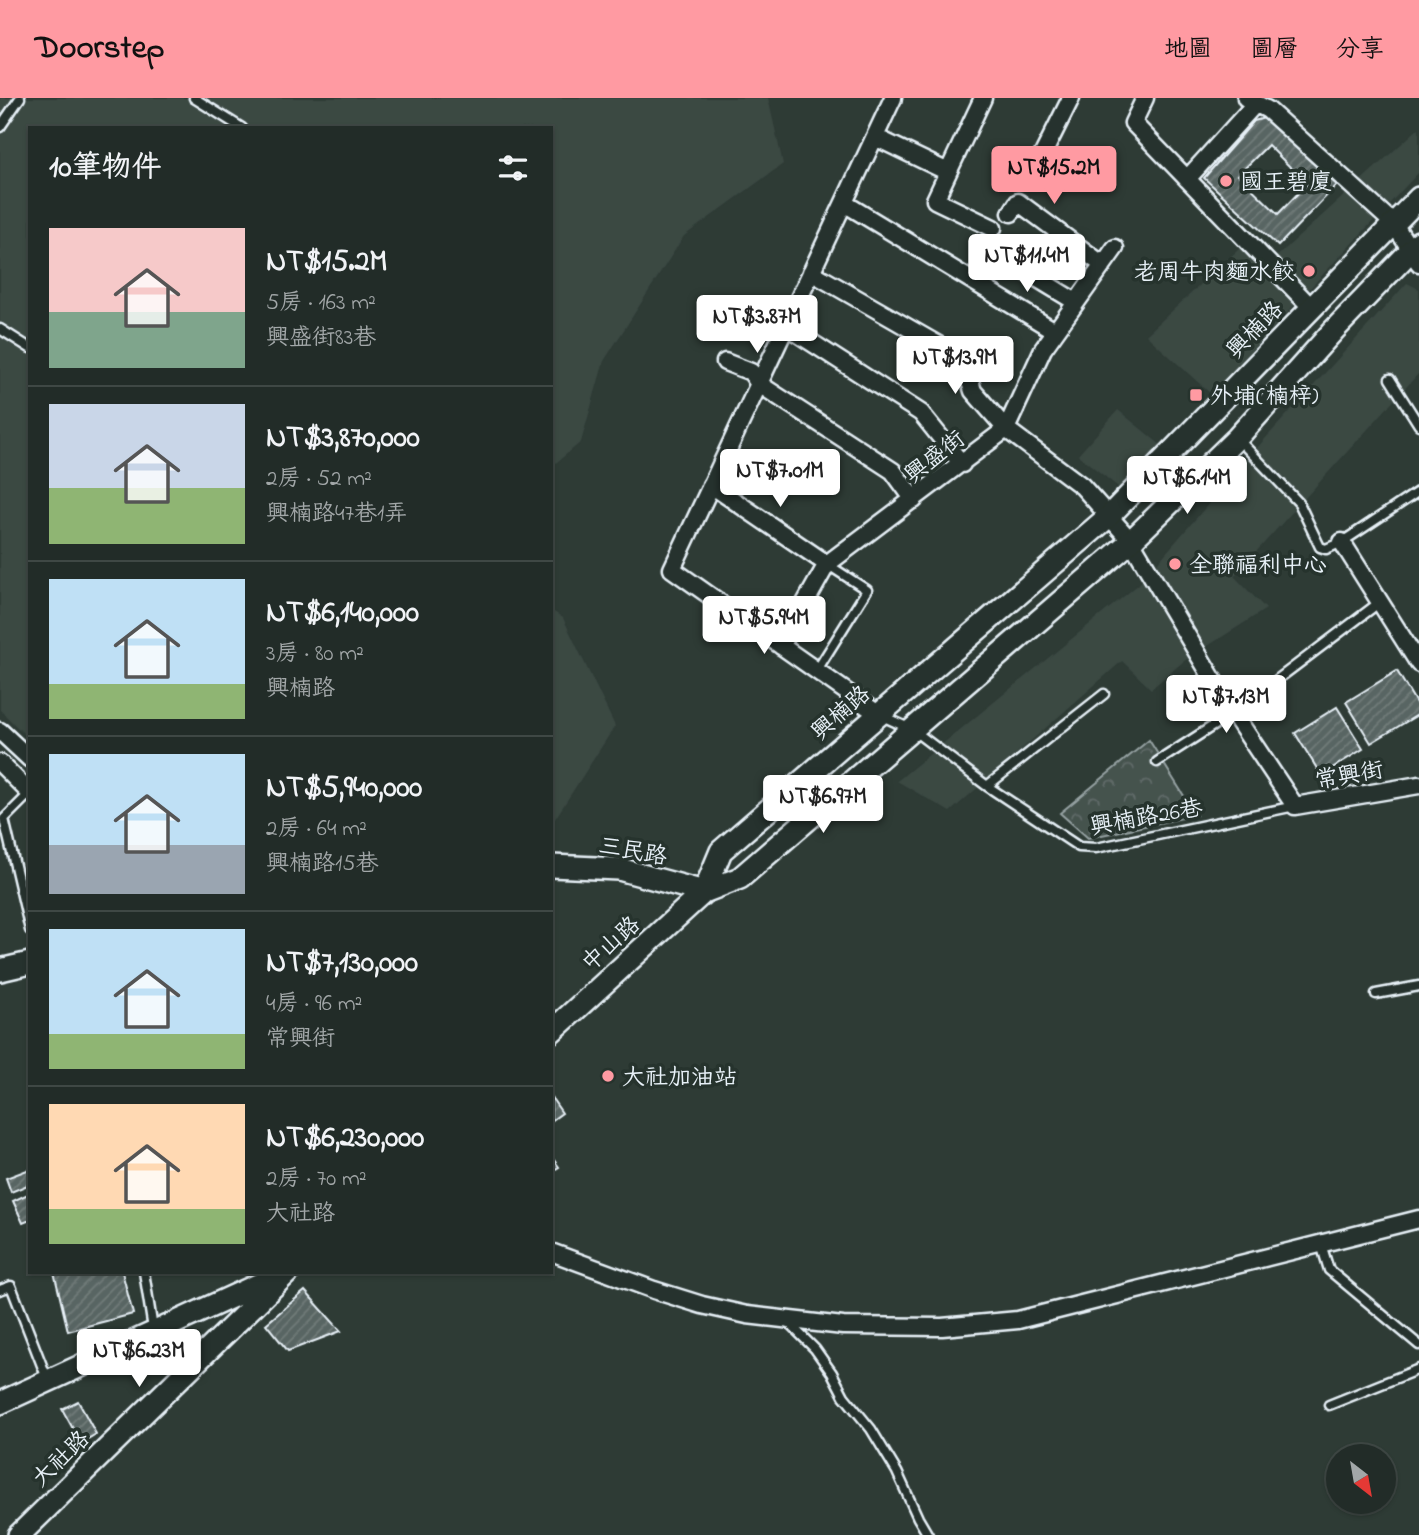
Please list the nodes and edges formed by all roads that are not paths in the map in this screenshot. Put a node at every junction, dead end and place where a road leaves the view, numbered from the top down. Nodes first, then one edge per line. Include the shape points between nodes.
1 (20, 98) edge
2 (194, 98) edge
3 (893, 98) edge
4 (983, 98) edge
5 (1070, 98) edge
6 (1145, 98) edge
7 (1251, 101) edge
8 (239, 126) edge
9 (0, 127) edge
10 (875, 137) junction
11 (1038, 164) dead end
12 (948, 172) junction
13 (1187, 179) junction
14 (1419, 198) edge
15 (844, 203) junction
16 (1011, 213) dead end
17 (1394, 224) junction
18 (993, 228) dead end
19 (1115, 248) dead end
20 (1417, 250) edge
21 (997, 254) dead end
22 (1102, 265) junction
23 (811, 272) junction
24 (1076, 302) junction
25 (1311, 307) junction
26 (786, 326) junction
27 (0, 329) edge
28 (1055, 331) junction
29 (28, 347) edge
30 (725, 362) dead end
31 (1391, 379) dead end
32 (758, 384) junction
33 (1419, 425) edge
34 (1006, 429) junction
35 (1237, 438) junction
36 (962, 464) junction
37 (711, 485) junction
38 (1419, 491) edge
39 (914, 500) junction
40 (1108, 517) junction
41 (1131, 541) junction
42 (1342, 542) junction
43 (827, 564) junction
44 (1380, 602) junction
45 (781, 646) junction
46 (1419, 664) edge
47 (817, 670) junction
48 (1104, 694) dead end
49 (1233, 713) junction
50 (878, 714) junction
51 (913, 730) junction
52 (0, 731) edge
53 (28, 758) edge
54 (1157, 762) dead end
55 (0, 763) edge
56 (1419, 785) edge
57 (987, 786) junction
58 (28, 791) edge
59 (28, 795) edge
60 (1295, 806) junction
61 (553, 866) edge
62 (704, 892) junction
63 (28, 921) edge
64 (28, 963) edge
65 (0, 970) edge
66 (1419, 986) edge
67 (1376, 994) dead end
68 (553, 1029) edge
69 (1419, 1219) edge
70 (1321, 1244) junction
71 (553, 1253) edge
72 (144, 1274) edge
73 (283, 1274) edge
74 (285, 1274) edge
75 (0, 1290) edge
76 (785, 1319) junction
77 (154, 1332) junction
78 (1419, 1345) edge
79 (1419, 1369) edge
80 (48, 1381) junction
81 (0, 1403) edge
82 (1329, 1405) dead end
83 (19, 1535) edge
84 (928, 1535) edge

1 - 9 lane
2 - 8 lane
3 - 10 street
4 - 12 street
5 - 11 street
6 - 13 street via 1133,123
7 - 13 street
7 - 17 street via 1268,110
10 - 12 street
10 - 15 street
12 - 18 street via 935,200
13 - 25 street
14 - 17 street, 興楠路
15 - 23 street
15 - 28 street
16 - 22 street via 1018,202
17 - 20 street
17 - 25 street, 興楠路
19 - 22 street, 興盛街
20 - 35 street via 1334,330
21 - 24 street
22 - 24 street, 興盛街
23 - 26 street
23 - 34 street, 常興街 via 963,359 973,391
24 - 28 street, 興盛街
25 - 40 street, 興楠路
26 - 32 street
26 - 36 street via 921,413
27 - 29 lane
28 - 34 street, 興盛街 via 1042,349
30 - 32 street via 751,372
31 - 33 lane
32 - 37 street
32 - 39 street via 893,471
34 - 36 street, 興盛街
34 - 40 street, 常興街 via 1082,486
35 - 41 street
35 - 42 lane via 1298,503 1320,547
36 - 39 street, 興盛街
37 - 43 street
37 - 45 street via 671,569
38 - 42 lane
39 - 43 street, 興盛街
40 - 41 street, 常興街
40 - 50 street, 興楠路
41 - 49 street, 常興街
41 - 51 street
42 - 44 street
43 - 45 street, 興盛街
43 - 47 lane via 867,590
44 - 46 street
44 - 49 lane
45 - 47 street
47 - 50 street
48 - 57 lane
49 - 54 lane
49 - 60 street, 常興街
50 - 51 lane, 興楠路26巷
50 - 62 street, 興楠路 via 720,851
51 - 57 lane, 興楠路26巷
51 - 62 street via 740,878
52 - 53 street
55 - 58 street
56 - 60 street, 常興街
57 - 60 lane, 興楠路26巷 via 1079,847 1096,848
59 - 63 lane via 4,818
61 - 62 street, 三民路 via 619,869
62 - 68 street, 中山路
64 - 65 street
66 - 67 lane
69 - 70 street
70 - 76 street via 1017,1320 930,1327 843,1326
70 - 78 lane via 1329,1270
71 - 76 street via 702,1306
72 - 77 lane
73 - 77 street
74 - 83 street, 大社路
75 - 80 lane via 11,1286
76 - 84 lane via 816,1349 844,1396 871,1429
77 - 80 street
79 - 82 lane
80 - 81 street

